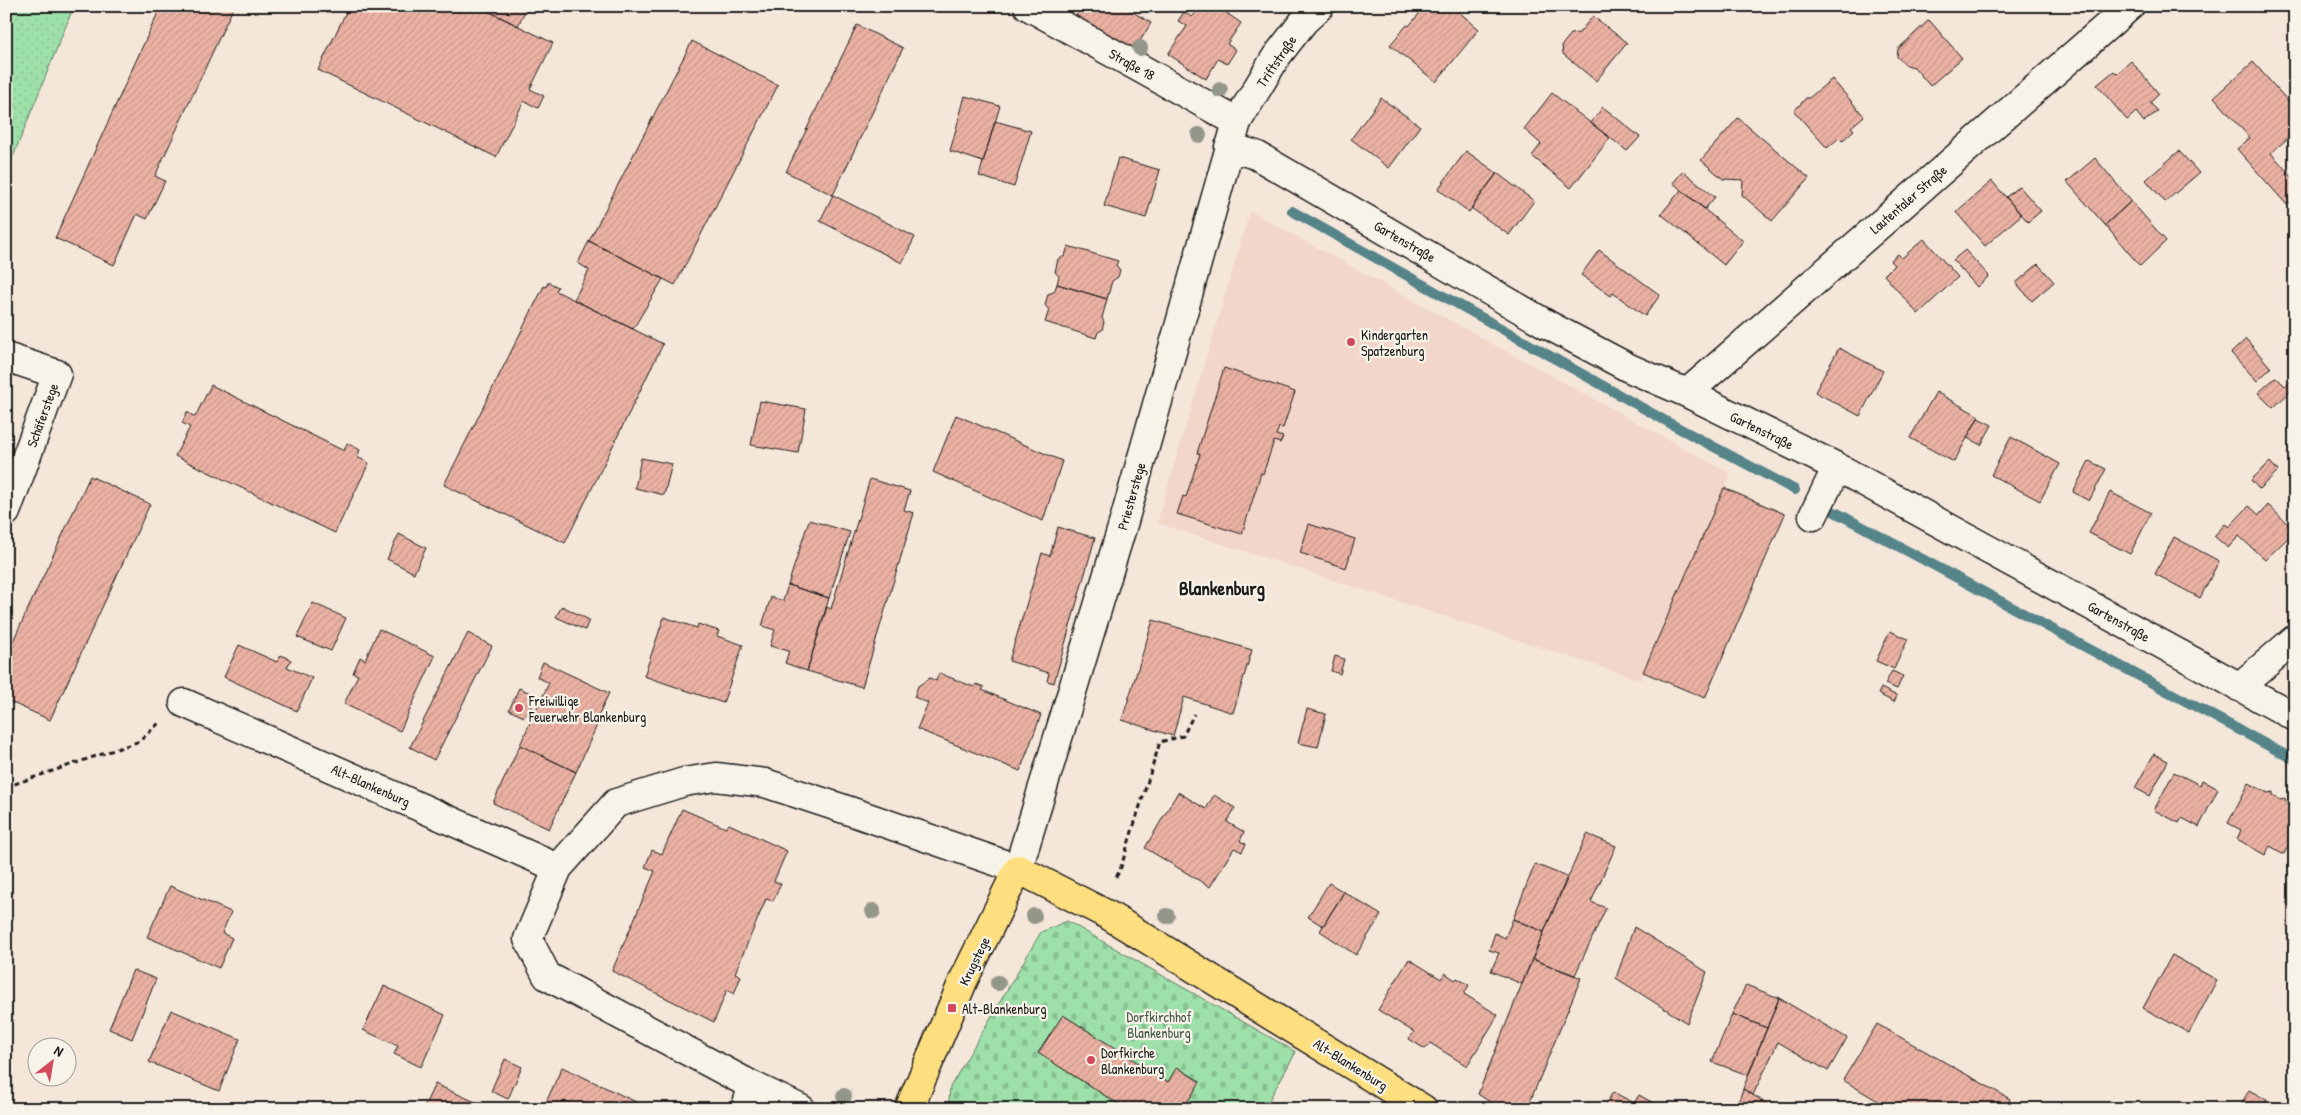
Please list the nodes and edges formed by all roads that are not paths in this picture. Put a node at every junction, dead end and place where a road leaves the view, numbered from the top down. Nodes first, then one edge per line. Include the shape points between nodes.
1 (1028, 6) edge
2 (1320, 6) edge
3 (2130, 6) edge
4 (1233, 134) junction
5 (6, 357) edge
6 (1687, 393) junction
7 (1837, 467) junction
8 (6, 512) edge
9 (1813, 516) dead end
10 (2295, 639) edge
11 (2239, 687) junction
12 (184, 703) dead end
13 (2295, 717) edge
14 (558, 868) junction
15 (1018, 869) junction
16 (749, 1097) edge
17 (801, 1109) edge
18 (909, 1109) edge
19 (1423, 1109) edge

1 - 4 street, Straße 18
2 - 4 street, Triftstraße via 1276,57
3 - 6 street, Lautentaler Straße
4 - 6 street, Gartenstraße via 1256,154 1548,325 1629,368
4 - 15 street, Priesterstege via 1124,521
5 - 8 street, Schäferstege via 57,374
6 - 7 street, Gartenstraße
7 - 9 street
7 - 11 street, Gartenstraße
10 - 11 street
11 - 13 street, Gartenstraße
12 - 14 street, Alt-Blankenburg
14 - 15 street, Alt-Blankenburg via 616,803 684,782 716,777 765,783
14 - 16 street, Alt-Blankenburg via 528,939 547,976
15 - 18 main road, Krugstege via 964,979
15 - 19 main road, Alt-Blankenburg via 1108,915
16 - 17 street, Alt-Blankenburg

